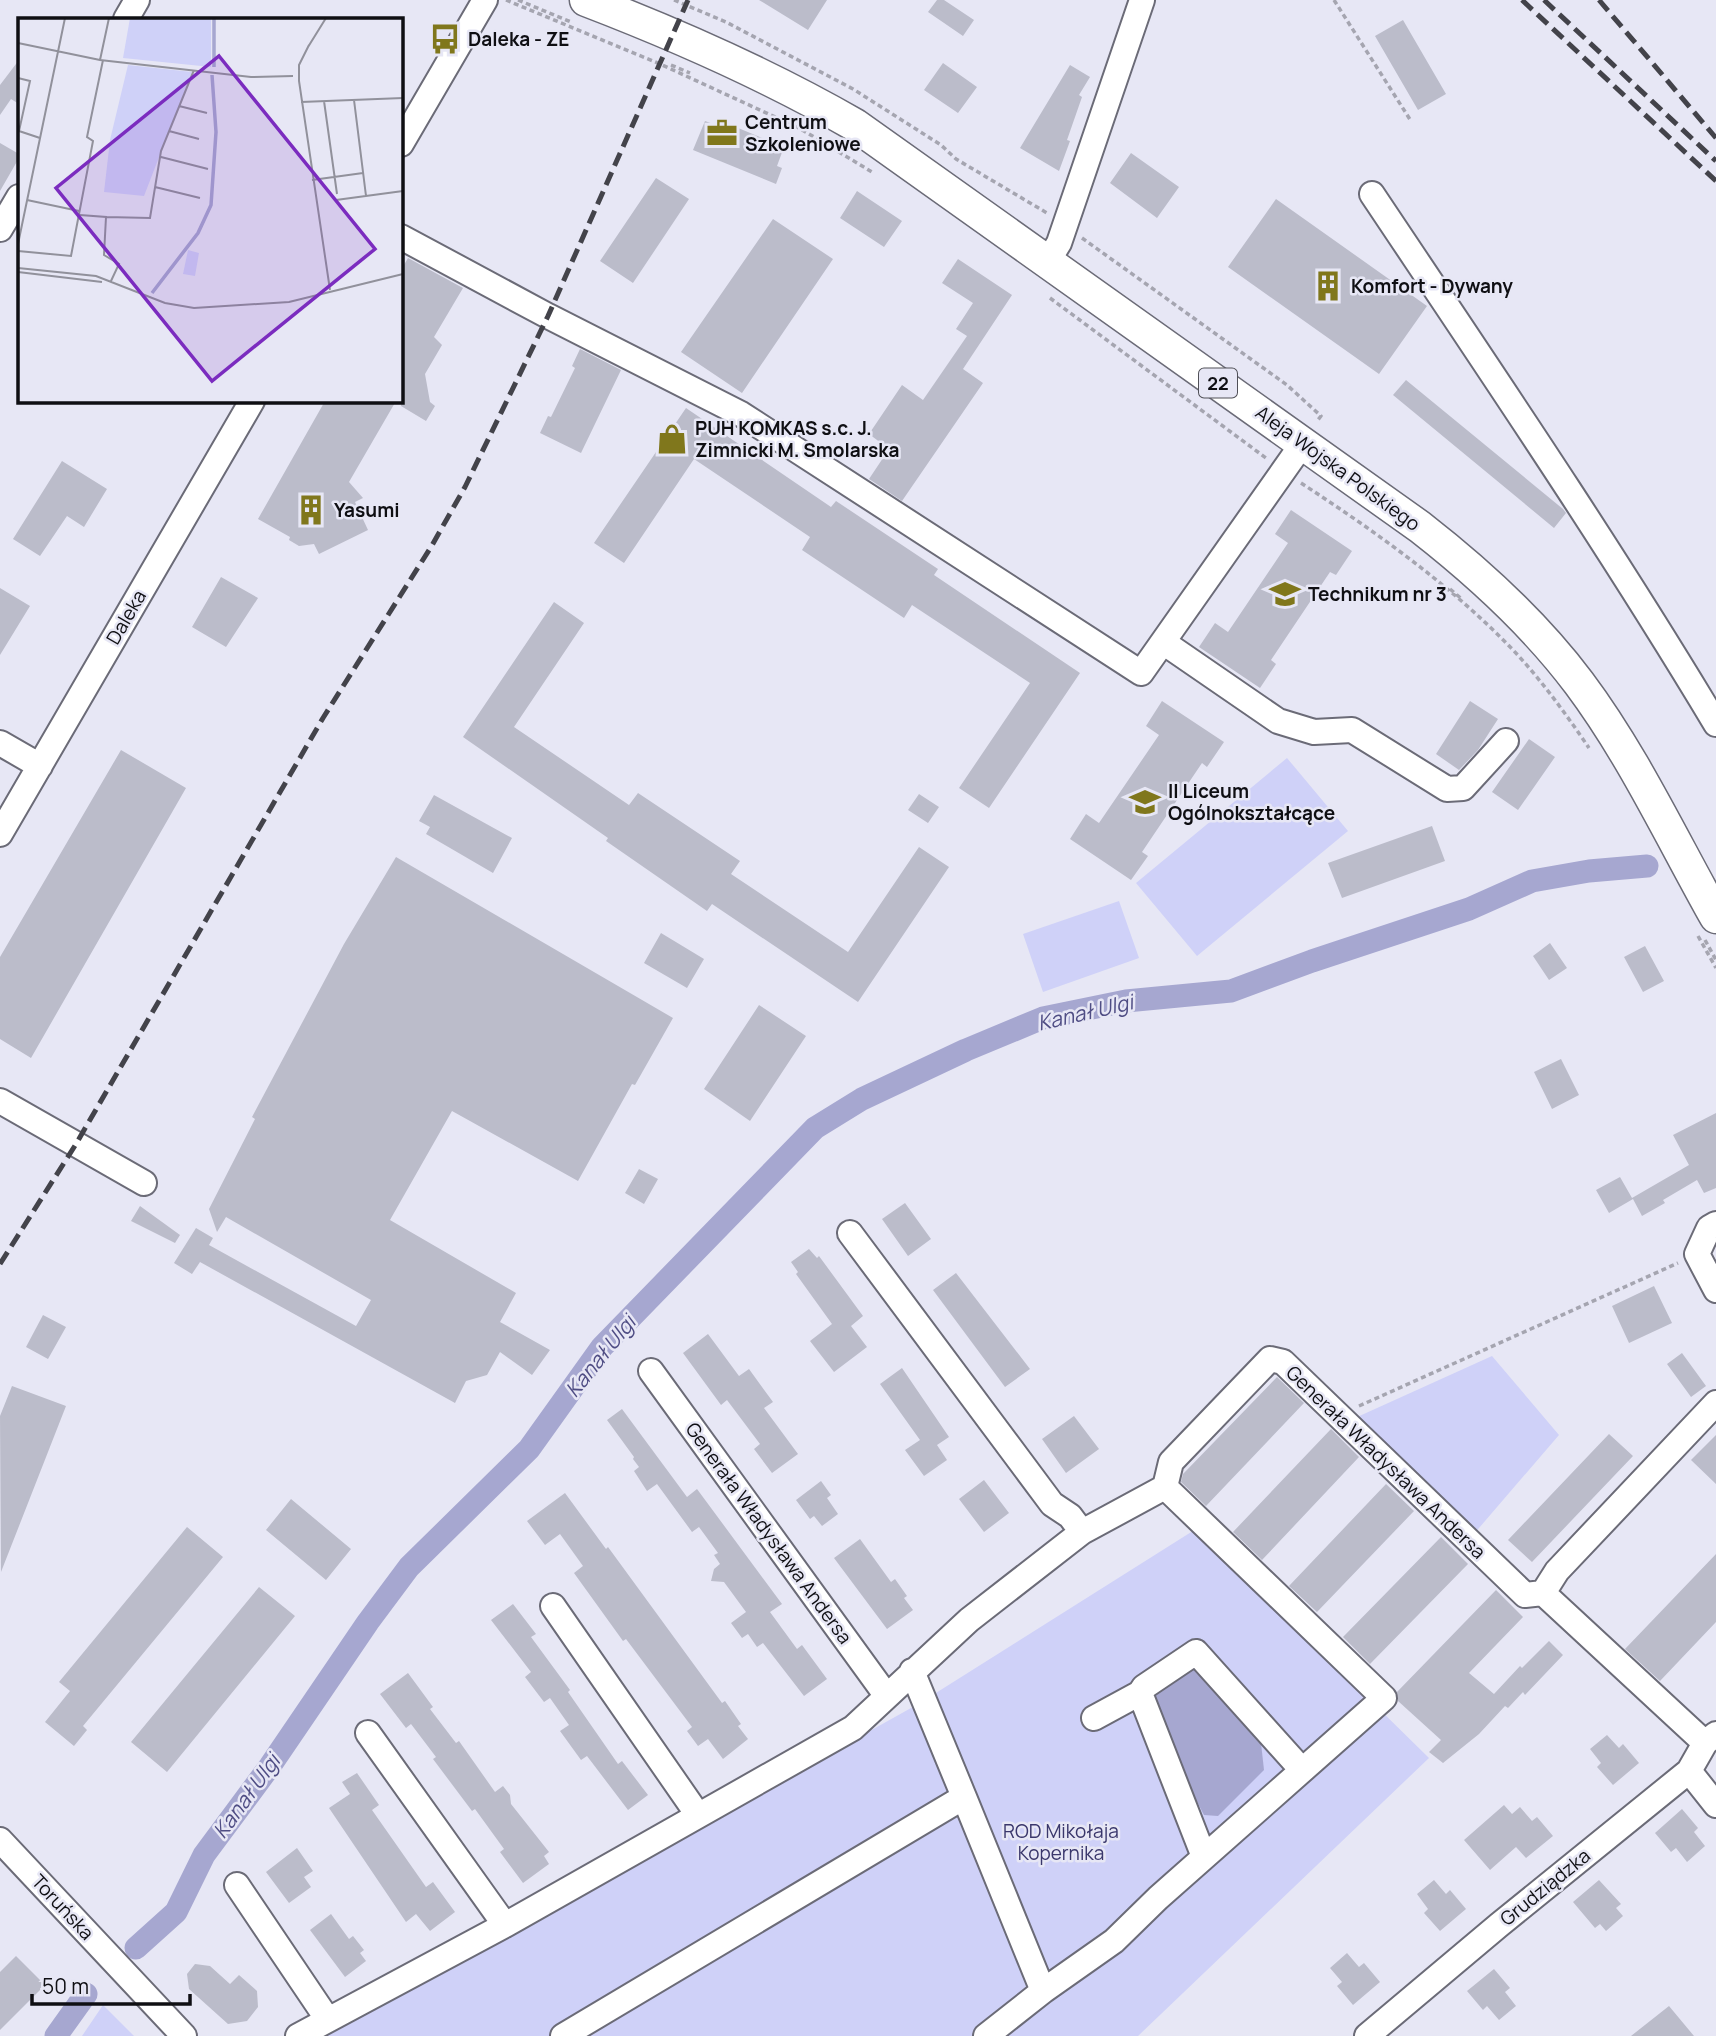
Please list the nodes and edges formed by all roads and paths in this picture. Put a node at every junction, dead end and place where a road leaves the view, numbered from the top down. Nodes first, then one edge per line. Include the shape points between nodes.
1 (137, 0) edge
2 (485, 0) edge
3 (506, 0) edge
4 (518, 0) edge
5 (586, 0) edge
6 (674, 0) edge
7 (1142, 0) edge
8 (1334, 0) edge
9 (127, 18) edge
10 (1412, 121) dead end
11 (402, 142) edge
12 (874, 170) dead end
13 (877, 175) dead end
14 (1372, 194) dead end
15 (18, 199) edge
16 (1066, 226) junction
17 (0, 229) edge
18 (402, 238) edge
19 (1048, 261) junction
20 (1048, 295) dead end
21 (251, 402) edge
22 (1291, 460) junction
23 (1163, 642) junction
24 (1716, 724) edge
25 (1506, 741) dead end
26 (0, 743) edge
27 (1594, 750) dead end
28 (1596, 758) dead end
29 (40, 766) junction
30 (0, 834) edge
31 (1707, 916) edge
32 (1716, 960) edge
33 (1716, 968) edge
34 (0, 1101) edge
35 (144, 1183) dead end
36 (1716, 1224) edge
37 (850, 1233) dead end
38 (1697, 1254) junction
39 (1716, 1290) edge
40 (651, 1371) dead end
41 (1716, 1403) edge
42 (1338, 1416) junction
43 (1165, 1487) junction
44 (1082, 1532) junction
45 (1543, 1593) junction
46 (553, 1606) dead end
47 (912, 1671) junction
48 (1140, 1693) junction
49 (886, 1695) junction
50 (1094, 1718) dead end
51 (368, 1733) dead end
52 (1711, 1738) edge
53 (1302, 1770) junction
54 (1689, 1771) junction
55 (964, 1797) junction
56 (1716, 1805) edge
57 (698, 1815) junction
58 (0, 1840) edge
59 (1204, 1857) junction
60 (237, 1885) dead end
61 (505, 1925) junction
62 (1043, 1991) junction
63 (328, 2020) junction
64 (184, 2036) edge
65 (298, 2036) edge
66 (563, 2036) edge
67 (986, 2036) edge
68 (1367, 2036) edge

1 - 9 street
2 - 11 street
3 - 13 path via 799,128
4 - 12 path via 799,123
5 - 19 main road, Aleja Wojska Polskiego / 22 via 673,33 789,87 855,125
6 - 16 path via 853,89
7 - 16 street
8 - 10 path
14 - 24 street
15 - 17 street
16 - 19 street
16 - 22 path via 1287,385 1321,416
18 - 23 street via 741,414 1141,673
19 - 22 main road, Aleja Wojska Polskiego / 22
20 - 22 path
21 - 29 street, Daleka
22 - 23 street
22 - 27 path via 1402,548 1505,639 1552,689
22 - 28 path via 1327,500 1426,573 1514,652
22 - 31 main road, Aleja Wojska Polskiego / 22 via 1420,527 1510,604 1544,640 1616,736
23 - 25 street via 1278,721 1314,732 1352,730 1447,789 1463,788
26 - 29 street
29 - 30 street, Daleka
31 - 32 path
31 - 33 path
34 - 35 street
36 - 38 street via 1709,1228
37 - 44 street via 1052,1504
38 - 39 street
38 - 42 path
40 - 49 street, Generała Władysława Andersa
41 - 45 street via 1557,1572
42 - 43 street, Generała Władysława Andersa via 1283,1362 1270,1359 1171,1462
42 - 45 street, Generała Władysława Andersa via 1525,1595
43 - 44 street
43 - 53 street via 1384,1698
44 - 47 street
45 - 52 street, Generała Władysława Andersa
46 - 57 street
47 - 49 street
47 - 55 street
48 - 50 street
48 - 53 street via 1196,1652
48 - 59 street
49 - 57 street via 853,1728
51 - 61 street
52 - 54 street, Grudziądzka
53 - 59 street
54 - 56 street
54 - 68 street, Grudziądzka
55 - 62 street
55 - 66 street
57 - 61 street
58 - 64 street, Toruńska
59 - 62 street via 1114,1941
60 - 63 street
61 - 63 street
62 - 67 street
63 - 65 street

